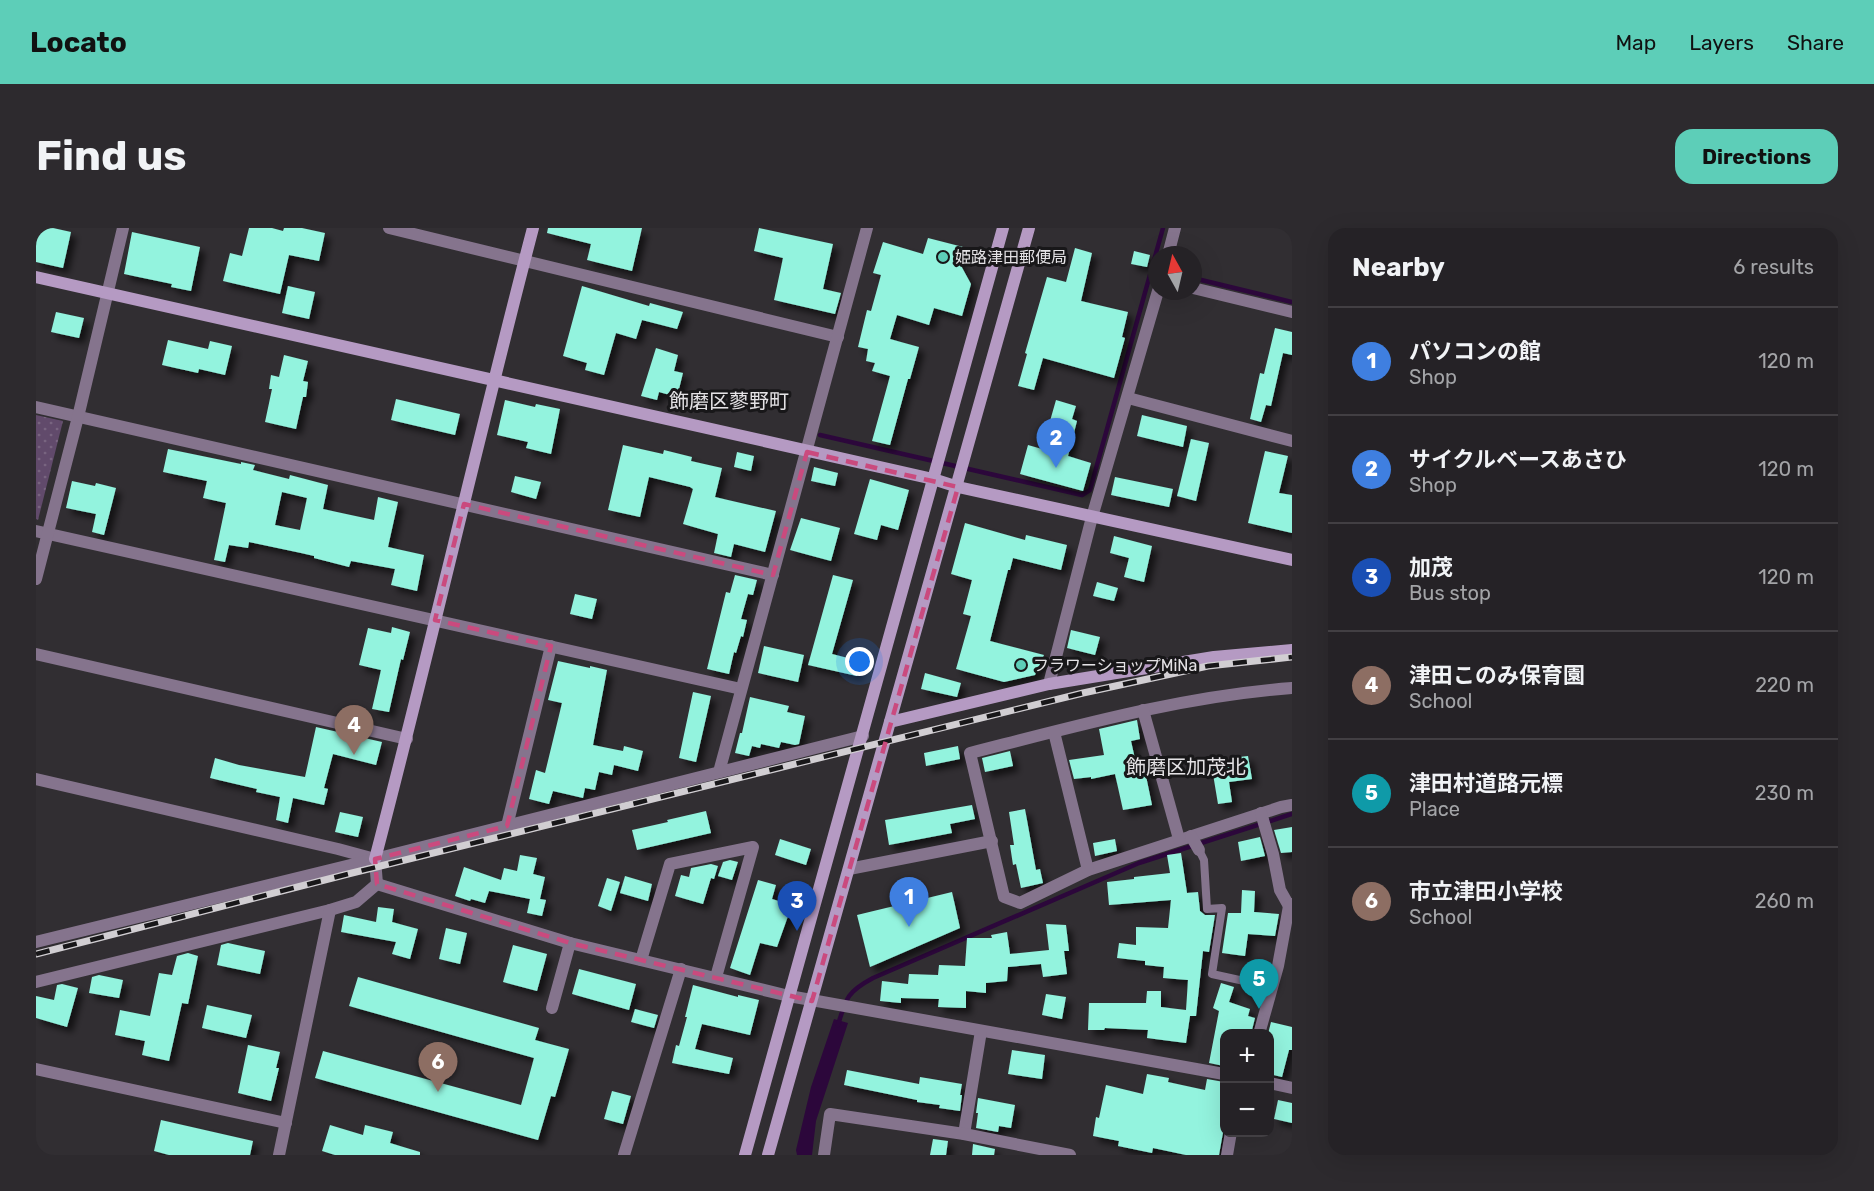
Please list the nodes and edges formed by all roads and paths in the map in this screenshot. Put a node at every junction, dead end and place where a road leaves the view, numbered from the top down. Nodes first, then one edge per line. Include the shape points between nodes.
1 (123, 228) edge
2 (389, 228) edge
3 (532, 228) edge
4 (867, 228) edge
5 (1003, 228) edge
6 (1029, 228) edge
7 (1175, 228) edge
8 (1170, 246) edge
9 (524, 261) junction
10 (36, 277) edge
11 (1202, 290) edge
12 (107, 294) junction
13 (1155, 300) edge
14 (1292, 312) edge
15 (838, 337) junction
16 (493, 380) junction
17 (1128, 398) junction
18 (36, 407) edge
19 (78, 417) junction
20 (1292, 441) edge
21 (807, 452) junction
22 (933, 479) junction
23 (958, 487) junction
24 (464, 504) junction
25 (1092, 517) junction
26 (41, 533) edge
27 (1292, 560) edge
28 (773, 575) junction
29 (36, 579) edge
30 (435, 620) junction
31 (551, 646) junction
32 (1292, 650) edge
33 (36, 654) edge
34 (1049, 684) junction
35 (1292, 688) edge
36 (741, 689) junction
37 (1143, 710) junction
38 (890, 722) junction
39 (1054, 732) junction
40 (863, 736) junction
41 (407, 739) junction
42 (719, 772) junction
43 (36, 779) edge
44 (1292, 805) edge
45 (1261, 813) junction
46 (507, 826) junction
47 (1185, 837) junction
48 (992, 841) junction
49 (1199, 850) joint
50 (375, 859) junction
51 (849, 869) junction
52 (1089, 870) junction
53 (377, 884) junction
54 (1290, 905) edge
55 (330, 910) junction
56 (36, 942) edge
57 (570, 943) junction
58 (641, 960) junction
59 (681, 969) junction
60 (716, 977) junction
61 (36, 982) edge
62 (1272, 987) junction
63 (789, 996) junction
64 (812, 1001) junction
65 (552, 1008) dead end
66 (1260, 1029) edge
67 (981, 1030) junction
68 (36, 1069) edge
69 (1220, 1073) edge
70 (1274, 1084) edge
71 (1292, 1088) edge
72 (286, 1123) junction
73 (964, 1134) junction
74 (1230, 1137) edge
75 (279, 1155) edge
76 (624, 1155) edge
77 (745, 1155) edge
78 (768, 1155) edge
79 (824, 1155) edge
80 (1071, 1155) edge
81 (1227, 1155) edge

1 - 12 street
2 - 9 street
3 - 9 street
4 - 15 street
5 - 22 street
6 - 23 street
7 - 8 street
9 - 15 street
9 - 16 street
10 - 12 street
11 - 14 street
12 - 16 street
12 - 19 street
13 - 17 street
15 - 21 street
16 - 21 street
16 - 24 street
17 - 20 street
17 - 25 street
18 - 19 street
19 - 24 street
19 - 26 street
21 - 22 street
21 - 28 street
22 - 23 street
22 - 40 street
23 - 25 street
23 - 38 street
24 - 28 street
24 - 30 street
25 - 27 street
25 - 34 street
26 - 29 street
26 - 30 street
28 - 36 street
30 - 31 street
30 - 41 street
31 - 36 street
31 - 46 street
32 - 34 street via 1214,657
33 - 41 street
34 - 38 street
35 - 37 street
36 - 42 street
37 - 39 street
37 - 47 street
38 - 51 street
39 - 48 street via 970,753
39 - 52 street
40 - 42 street
40 - 63 street
41 - 50 street
42 - 46 street
43 - 50 street
44 - 45 street
45 - 47 street
45 - 54 street via 1280,890
46 - 50 street
47 - 49 street
47 - 52 street
48 - 51 street
48 - 52 street via 1004,897 1020,903
49 - 62 lane via 1204,860 1207,909 1222,908 1212,974
50 - 53 street
50 - 56 street
51 - 64 street
53 - 55 street via 356,902
53 - 57 street
54 - 62 street
55 - 61 street
55 - 72 street
57 - 58 street
57 - 65 street
58 - 59 street
58 - 60 street via 670,864 753,848
59 - 60 street
59 - 76 street
60 - 63 street
62 - 66 street
63 - 64 street
63 - 77 street
64 - 67 street
64 - 78 street
67 - 69 street
67 - 73 street
68 - 72 street
70 - 71 street
72 - 75 street
73 - 79 street via 830,1114
73 - 80 street
74 - 81 street

